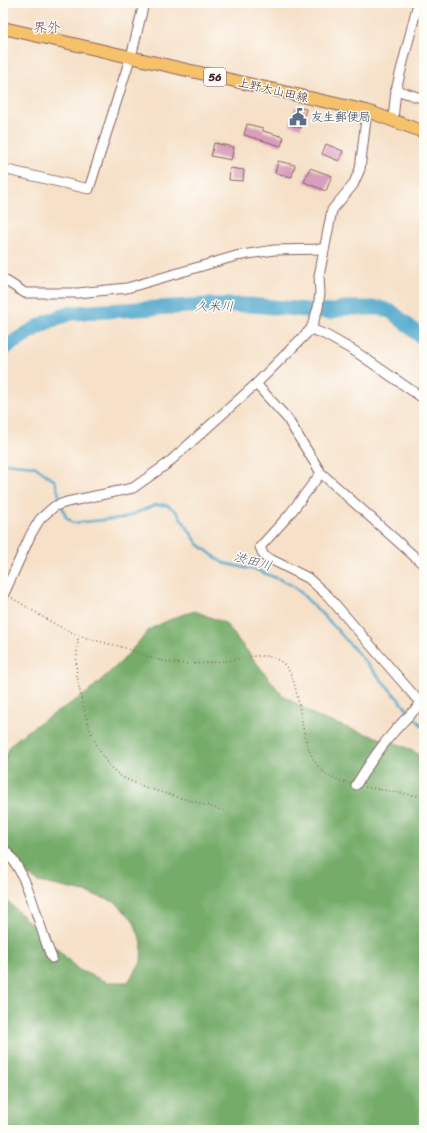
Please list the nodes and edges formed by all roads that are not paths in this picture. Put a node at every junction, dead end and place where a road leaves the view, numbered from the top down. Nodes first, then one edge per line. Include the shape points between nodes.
1 (144, 3) edge
2 (418, 3) edge
3 (3, 28) edge
4 (129, 58) junction
5 (396, 90) junction
6 (424, 99) edge
7 (367, 111) junction
8 (393, 119) junction
9 (424, 132) edge
10 (3, 169) edge
11 (324, 249) junction
12 (3, 279) edge
13 (313, 326) junction
14 (256, 384) junction
15 (424, 399) edge
16 (321, 473) junction
17 (424, 565) edge
18 (4, 595) edge
19 (422, 706) edge
20 (356, 785) road end
21 (3, 848) edge
22 (52, 958) dead end

1 - 4 street
2 - 5 street
3 - 4 main road, 上野大山田線 / 56
4 - 7 main road, 上野大山田線 / 56
4 - 10 street via 89,189
5 - 6 street
5 - 8 street
7 - 8 main road, 上野大山田線 / 56
7 - 11 street via 360,169 353,185 332,210
8 - 9 main road, 上野大山田線 / 56
11 - 12 street via 274,250 236,256 127,288 78,293 25,293
11 - 13 street via 319,276 320,293
13 - 14 street
13 - 15 street
14 - 16 street via 287,418
14 - 18 street via 167,464 133,488 55,506 40,519 31,534
16 - 17 street
16 - 19 street via 289,515 260,547 264,556 308,578 328,596
19 - 20 street via 402,721 376,752
21 - 22 street via 18,866 28,888 41,933

